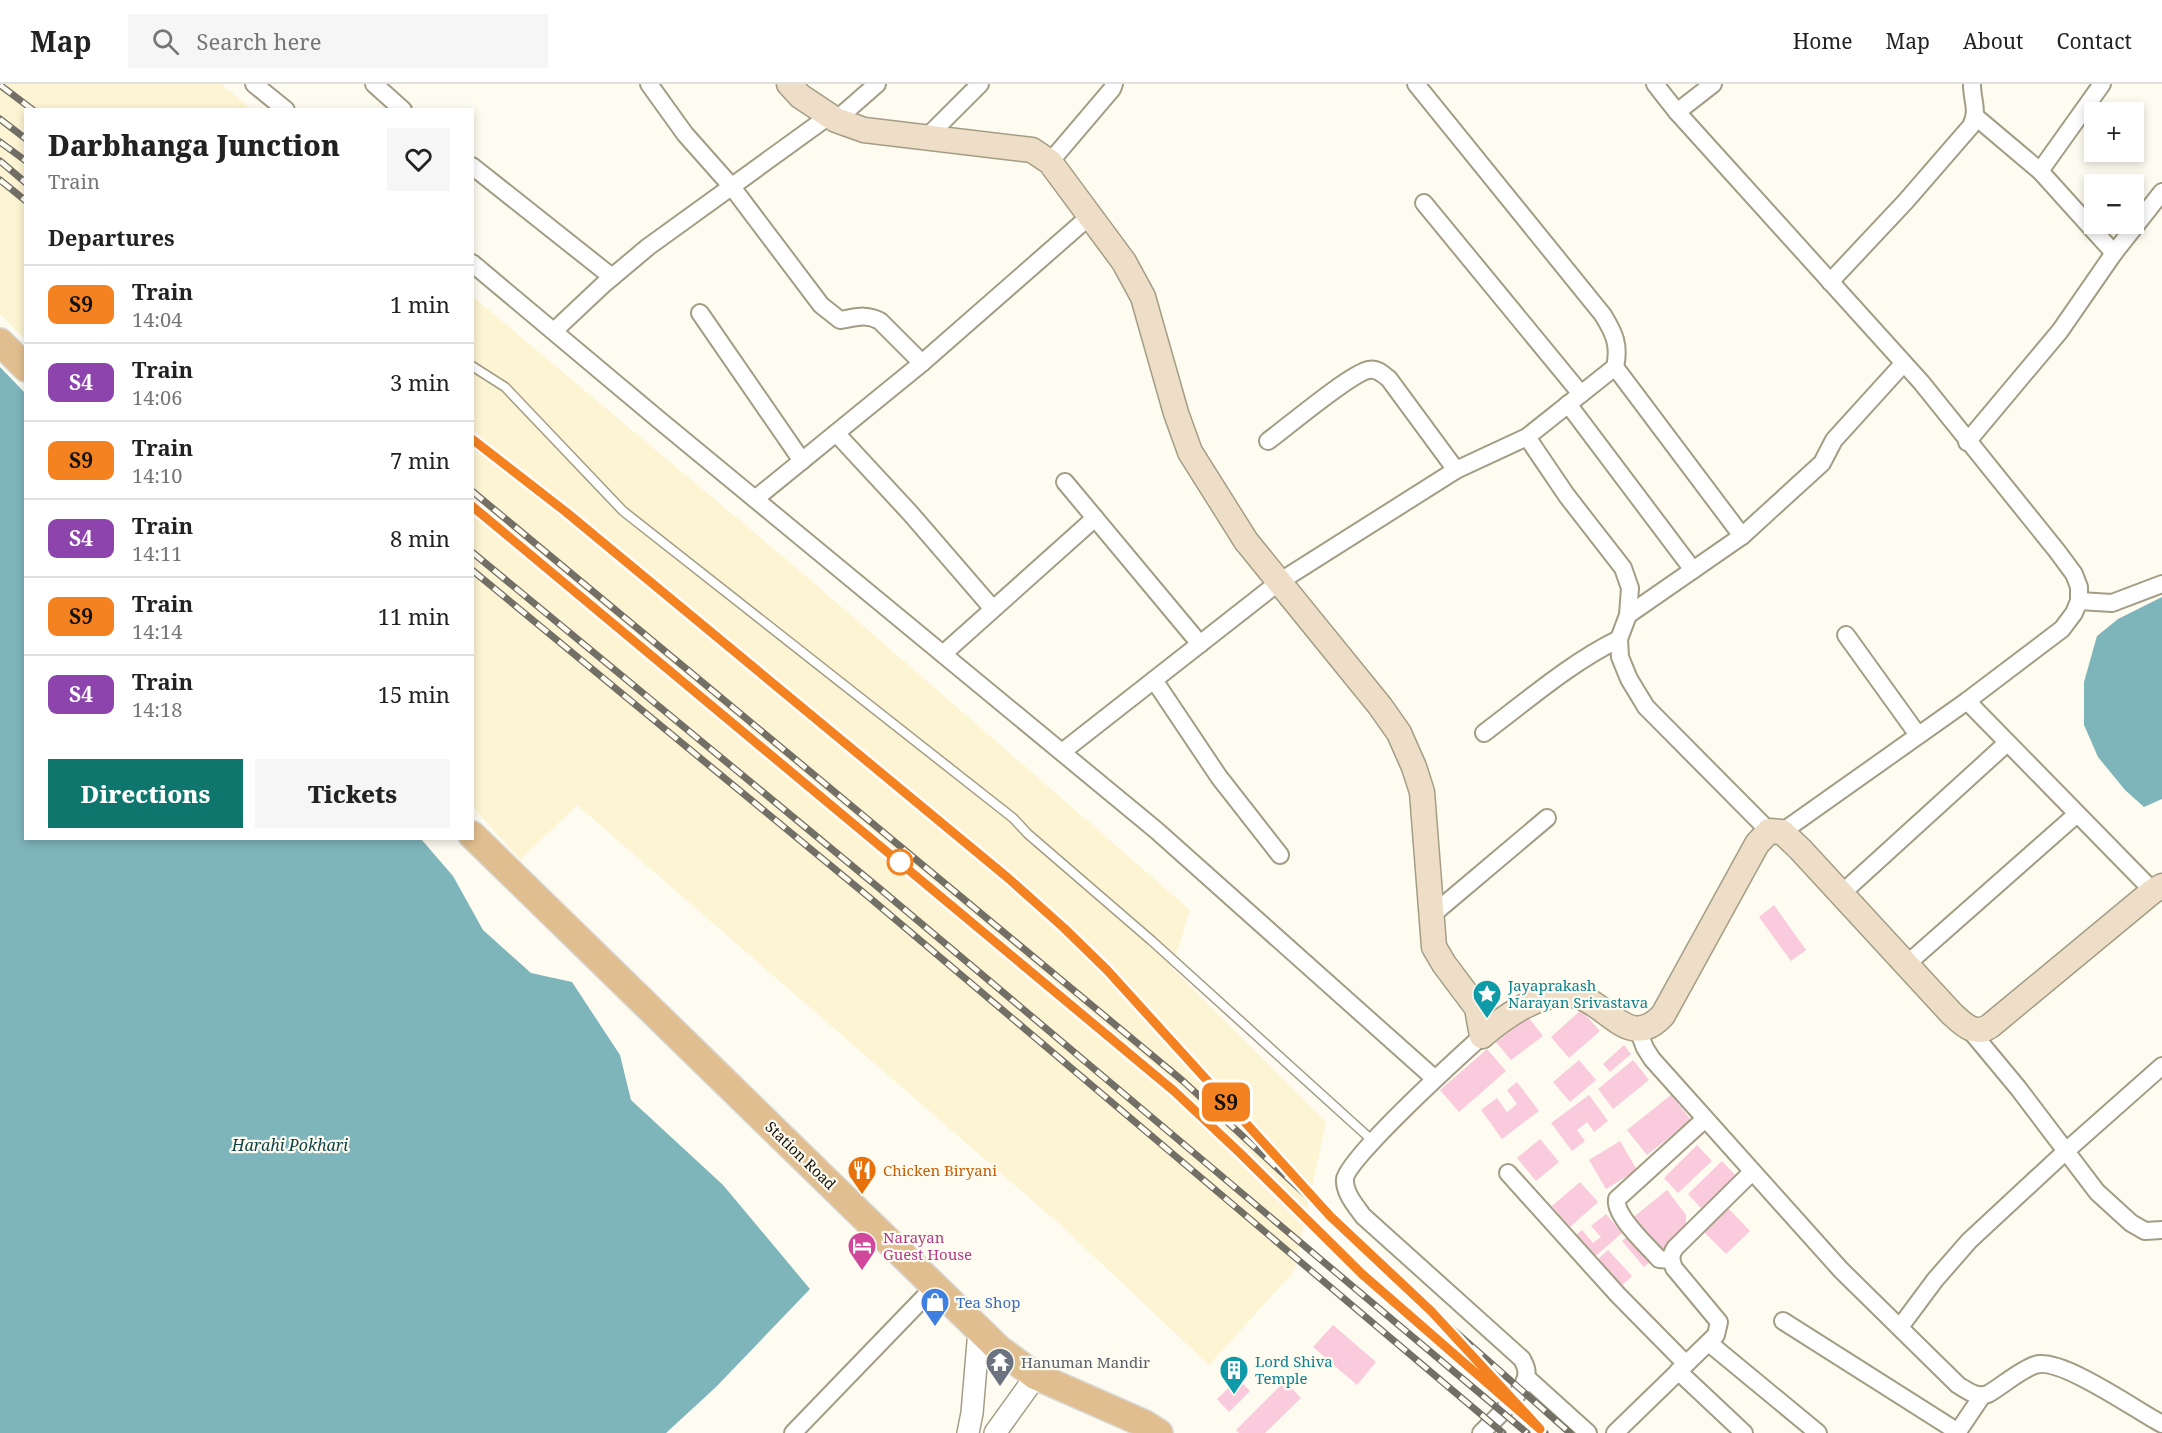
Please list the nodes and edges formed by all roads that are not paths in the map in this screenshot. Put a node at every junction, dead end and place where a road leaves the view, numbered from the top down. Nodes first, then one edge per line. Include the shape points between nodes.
1 (255, 84) edge
2 (374, 84) edge
3 (649, 84) edge
4 (789, 84) edge
5 (877, 84) edge
6 (980, 84) edge
7 (1114, 84) edge
8 (1416, 84) edge
9 (1655, 84) edge
10 (1713, 84) edge
11 (1972, 84) edge
12 (2102, 84) edge
13 (284, 108) edge
14 (401, 108) edge
15 (1677, 112) junction
16 (1976, 117) junction
17 (832, 118) junction
18 (927, 136) junction
19 (1050, 162) junction
20 (474, 168) edge
21 (2040, 171) junction
22 (732, 187) junction
23 (2162, 192) edge
24 (1424, 203) dead end
25 (1091, 215) junction
26 (2114, 253) junction
27 (474, 265) edge
28 (612, 277) junction
29 (1830, 282) junction
30 (700, 313) dead end
31 (554, 331) junction
32 (0, 342) edge
33 (922, 363) junction
34 (1903, 364) junction
35 (24, 366) edge
36 (474, 367) edge
37 (1615, 367) junction
38 (1574, 399) junction
39 (836, 433) junction
40 (1527, 437) junction
41 (1268, 441) dead end
42 (1967, 442) junction
43 (802, 461) junction
44 (1456, 471) junction
45 (1065, 482) dead end
46 (755, 499) junction
47 (1095, 518) junction
48 (1742, 536) junction
49 (1693, 570) junction
50 (1279, 582) junction
51 (2162, 584) edge
52 (2079, 602) junction
53 (993, 609) junction
54 (1628, 615) junction
55 (1846, 635) dead end
56 (1619, 639) junction
57 (1200, 644) junction
58 (943, 654) junction
59 (1154, 680) junction
60 (1966, 701) junction
61 (1484, 733) dead end
62 (1918, 735) junction
63 (2007, 743) junction
64 (1062, 752) junction
65 (2077, 814) junction
66 (1547, 818) dead end
67 (1776, 832) junction
68 (474, 838) edge
69 (1280, 855) dead end
70 (2158, 889) edge
71 (1841, 894) junction
72 (1432, 915) junction
73 (1906, 964) junction
74 (1477, 1008) junction
75 (1504, 1017) junction
76 (1969, 1029) junction
77 (1638, 1030) junction
78 (1482, 1036) junction
79 (2162, 1066) edge
80 (1434, 1078) junction
81 (1705, 1119) junction
82 (1374, 1142) junction
83 (2066, 1151) junction
84 (1752, 1172) junction
85 (1508, 1173) dead end
86 (2162, 1230) edge
87 (1671, 1260) junction
88 (934, 1287) junction
89 (1783, 1321) dead end
90 (1900, 1327) junction
91 (979, 1330) junction
92 (1709, 1343) junction
93 (1682, 1367) junction
94 (1036, 1376) junction
95 (1526, 1377) junction
96 (1982, 1396) junction
97 (2162, 1424) edge
98 (793, 1433) edge
99 (968, 1433) edge
100 (994, 1433) edge
101 (1159, 1433) edge
102 (1481, 1433) edge
103 (1588, 1433) edge
104 (1615, 1433) edge
105 (1744, 1433) edge
106 (1818, 1433) edge
107 (1957, 1433) edge

1 - 13 street
2 - 14 street
3 - 22 street via 685,134
4 - 17 main road
5 - 17 street
6 - 18 street
7 - 19 street
8 - 37 street via 1603,315 1615,335
9 - 15 street
10 - 15 street
11 - 16 street
12 - 21 street
15 - 29 street
16 - 21 street
16 - 29 street via 1961,140
17 - 18 main road via 864,130
17 - 22 street
18 - 19 main road via 1032,150
19 - 25 main road
20 - 28 street
21 - 26 street
22 - 28 street
22 - 33 street via 835,318 871,316
23 - 26 street
24 - 38 street
25 - 33 street
25 - 50 main road via 1143,297 1190,452 1246,541
26 - 42 street via 2060,331
27 - 31 street
28 - 31 street
29 - 34 street
30 - 43 street
31 - 46 street
32 - 35 main road
33 - 39 street
34 - 42 street
34 - 48 street via 1834,440 1822,463
36 - 82 lane via 505,387 623,512 1013,818
37 - 38 street
37 - 48 street
38 - 40 street
38 - 49 street
39 - 43 street
39 - 53 street
40 - 44 street
40 - 54 street via 1623,568 1630,588
41 - 44 street via 1352,377 1371,369 1389,379
42 - 52 street via 2074,574
43 - 46 street
44 - 50 street
45 - 47 street
46 - 58 street
47 - 53 street
47 - 57 street
48 - 49 street
49 - 54 street
50 - 57 street
50 - 72 main road via 1380,706 1411,758 1422,792
51 - 52 street via 2112,603
52 - 60 street via 2062,629
53 - 58 street
54 - 56 street
55 - 62 street
56 - 61 street via 1596,650
56 - 67 street via 1620,657 1646,707
57 - 59 street
58 - 64 street
59 - 64 street
59 - 69 street via 1219,777
60 - 62 street
60 - 63 street
62 - 67 street
63 - 65 street
63 - 71 street
64 - 80 street via 1156,830
65 - 70 street
65 - 73 street
66 - 72 street
67 - 71 main road
67 - 77 main road via 1757,844 1663,1015 1656,1024
68 - 88 main road, Station Road
70 - 76 main road via 1990,1026 1984,1030
71 - 73 main road
72 - 74 main road via 1434,947
73 - 76 main road
74 - 75 main road
74 - 78 main road
75 - 77 main road via 1555,995 1573,995
75 - 78 main road
76 - 83 street
77 - 81 street via 1652,1059
78 - 80 street
79 - 83 street
80 - 82 street
81 - 84 street
81 - 87 street via 1617,1199 1618,1213 1629,1226 1659,1259
82 - 95 street via 1349,1167 1345,1180 1348,1194 1363,1216 1522,1359
83 - 86 street via 2097,1192 2131,1223 2145,1231
83 - 90 street via 1969,1241
84 - 87 street via 1675,1248
84 - 90 street via 1841,1270
85 - 93 street
87 - 92 street via 1719,1322
88 - 91 main road, Station Road
88 - 98 street
89 - 107 street
90 - 96 street via 1959,1385
91 - 94 main road, Station Road
91 - 99 street
92 - 93 street
92 - 106 street
93 - 104 street
93 - 105 street
94 - 100 street
94 - 101 main road, Station Road
95 - 102 street
95 - 103 street
96 - 97 street via 2035,1365 2047,1363 2090,1382
96 - 107 street

